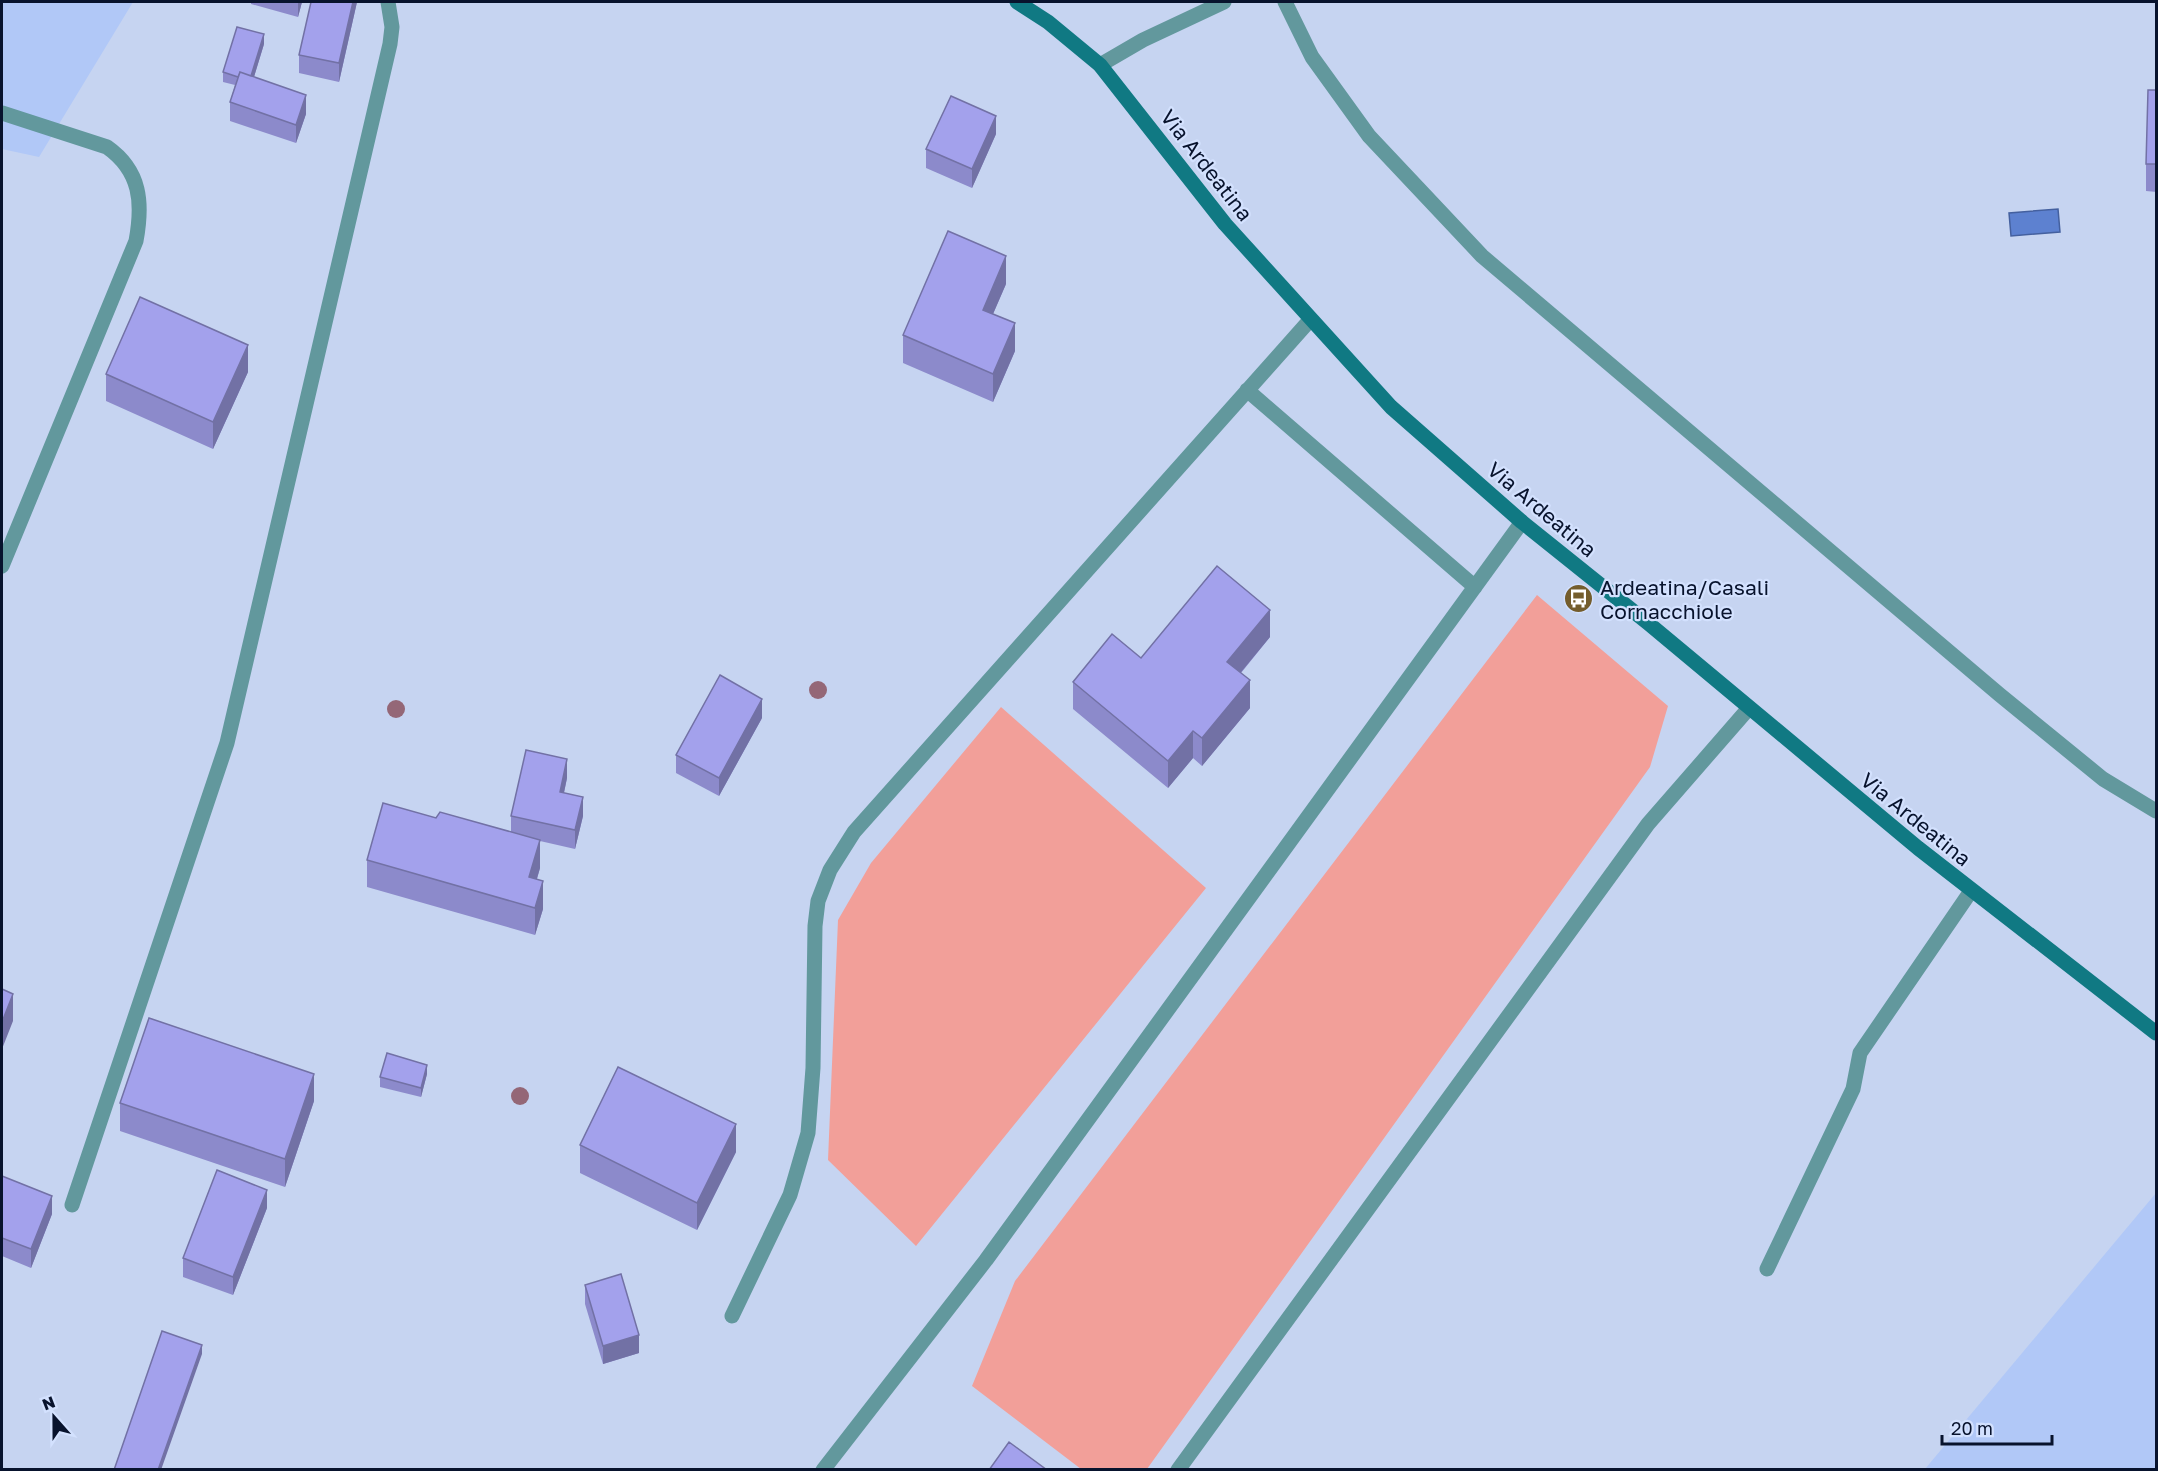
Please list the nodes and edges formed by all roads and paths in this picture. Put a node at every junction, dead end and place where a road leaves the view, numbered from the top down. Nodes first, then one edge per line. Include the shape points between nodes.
1 (388, 2) edge
2 (1017, 2) edge
3 (1224, 2) edge
4 (1285, 2) edge
5 (1100, 65) junction
6 (2, 113) edge
7 (1310, 320) junction
8 (1247, 390) junction
9 (1522, 522) junction
10 (2, 566) edge
11 (1475, 587) junction
12 (1749, 708) junction
13 (2157, 811) edge
14 (1971, 891) junction
15 (2157, 1033) edge
16 (72, 1205) dead end
17 (1767, 1269) dead end
18 (732, 1316) dead end
19 (823, 1470) edge
20 (1178, 1470) edge

1 - 16 street via 390,44 227,743
2 - 5 main road, Via Ardeatina
3 - 5 street
4 - 13 street via 1312,57 1369,136 1482,256 2009,702 2103,779
5 - 7 main road, Via Ardeatina via 1225,224
6 - 10 street via 107,147 126,164 133,177 140,210 136,241
7 - 8 street
7 - 9 main road, Via Ardeatina via 1391,407
8 - 11 street
8 - 18 street via 854,832 830,870 818,901 815,926 808,1133 790,1194
9 - 11 street
9 - 12 main road, Via Ardeatina
11 - 19 street via 993,1250
12 - 14 main road, Via Ardeatina
12 - 20 street via 1648,824
14 - 15 main road, Via Ardeatina
14 - 17 street via 1860,1053 1853,1089

